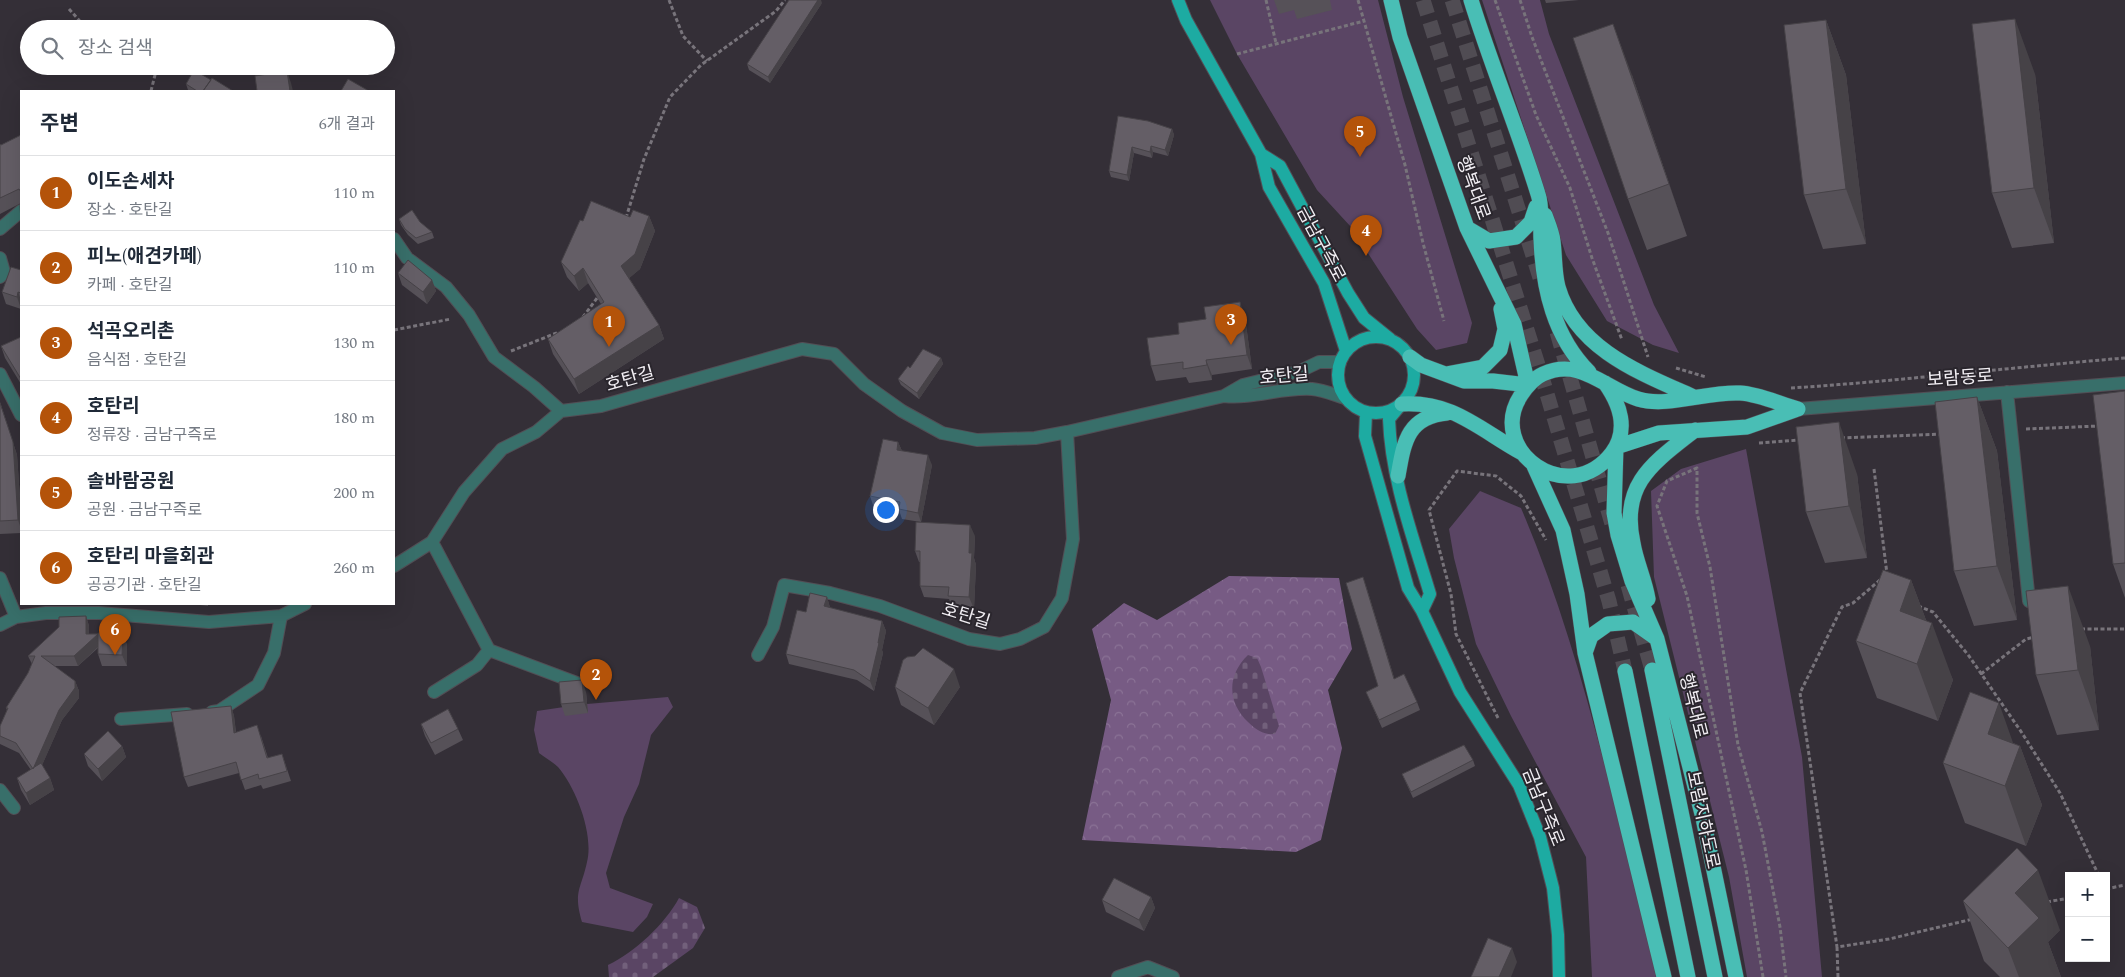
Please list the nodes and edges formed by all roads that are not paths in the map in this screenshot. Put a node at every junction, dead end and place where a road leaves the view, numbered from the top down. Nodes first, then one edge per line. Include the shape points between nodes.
1 (1178, 0) edge
2 (1391, 0) edge
3 (1471, 0) edge
4 (1260, 154) junction
5 (1539, 197) junction
6 (20, 211) edge
7 (1467, 228) junction
8 (0, 229) edge
9 (395, 240) edge
10 (0, 258) edge
11 (0, 276) edge
12 (1497, 288) junction
13 (1392, 340) junction
14 (1343, 357) junction
15 (1410, 357) junction
16 (1590, 373) junction
17 (0, 374) edge
18 (1446, 374) junction
19 (1605, 383) junction
20 (2125, 383) edge
21 (1528, 385) junction
22 (2007, 392) junction
23 (1224, 396) junction
24 (1694, 397) junction
25 (1345, 398) junction
26 (1402, 404) junction
27 (1798, 409) junction
28 (561, 411) junction
29 (1456, 412) junction
30 (20, 413) edge
31 (1366, 413) junction
32 (1695, 430) junction
33 (1067, 432) junction
34 (1616, 447) junction
35 (1522, 452) junction
36 (1534, 466) junction
37 (1398, 476) junction
38 (432, 542) junction
39 (395, 565) edge
40 (0, 578) edge
41 (2029, 601) edge
42 (303, 605) edge
43 (45, 608) edge
44 (1422, 611) junction
45 (281, 616) junction
46 (16, 617) junction
47 (0, 625) edge
48 (1655, 632) junction
49 (489, 650) junction
50 (1585, 652) junction
51 (758, 655) dead end
52 (1652, 670) tunnel mouth
53 (1625, 671) tunnel mouth
54 (577, 683) edge
55 (434, 692) dead end
56 (121, 719) dead end
57 (0, 790) edge
58 (14, 808) dead end
59 (1118, 977) edge
60 (1173, 977) edge
61 (1558, 977) edge
62 (1664, 977) edge
63 (1688, 977) edge
64 (1715, 977) edge
65 (1736, 977) edge

1 - 4 main road, 금남구즉로
2 - 7 highway, 행복대로 via 1400,37
3 - 5 highway
4 - 13 main road, 금남구즉로 via 1280,166 1364,318
4 - 14 main road, 금남구즉로 via 1269,187 1324,283
5 - 7 highway via 1532,222 1516,237 1489,242
5 - 16 highway via 1545,280 1552,314 1578,361
5 - 24 highway via 1553,238 1558,286 1579,328 1631,369
6 - 8 street
7 - 12 highway, 행복대로
9 - 28 street via 407,258 446,287 469,315 494,358
10 - 11 street via 4,272
12 - 18 highway via 1504,329 1500,350 1483,367
12 - 21 highway, 행복대로 via 1514,324
13 - 14 main road via 1367,338 1356,343
13 - 15 main road
14 - 23 street, 호탄길 via 1319,362 1300,372 1242,385
14 - 25 main road via 1339,381
15 - 18 highway via 1421,365
15 - 26 main road via 1414,382
16 - 19 highway
16 - 21 highway via 1557,369
17 - 30 street
18 - 21 highway via 1464,382
19 - 24 highway via 1639,399
19 - 34 highway via 1621,413
20 - 22 street, 보람동로
21 - 35 highway via 1518,400 1513,418 1514,436
22 - 27 street, 보람동로
22 - 41 street
23 - 25 street, 호탄길 via 1241,398 1314,389
23 - 33 street, 호탄길
24 - 27 highway via 1740,393
25 - 31 main road
26 - 29 highway via 1422,403
26 - 31 main road via 1379,414
26 - 37 main road via 1389,419 1390,449
27 - 32 highway via 1747,427
28 - 33 street, 호탄길 via 601,406 802,349 834,354 864,384 902,411 942,433 977,440 1035,438
28 - 38 street via 536,432 502,449 464,492
29 - 35 highway
29 - 37 highway via 1431,414 1417,423 1404,443
31 - 44 main road, 금남구즉로 via 1365,436 1408,588
32 - 34 highway via 1659,433
32 - 48 highway via 1662,456 1638,482 1630,506 1632,542
33 - 51 street, 호탄길 via 1073,539 1062,598 1044,627 1000,644 969,639 880,606 784,585 773,627
34 - 36 highway via 1589,473 1570,477 1551,475
34 - 48 highway, 행복대로 via 1614,514 1618,535 1632,581
35 - 36 highway
36 - 50 highway via 1563,530
37 - 44 main road via 1405,513 1430,594
38 - 39 street
38 - 49 street
40 - 46 street
42 - 45 street
43 - 45 street via 209,622
43 - 46 street
44 - 61 main road, 금남구즉로 via 1460,692 1519,785 1540,837 1553,888
45 - 56 street via 274,653 258,685 232,703 219,711
46 - 47 street
48 - 50 highway via 1633,622 1608,624 1591,636
48 - 65 highway, 행복대로 via 1703,818
49 - 54 street
49 - 55 street via 477,665
50 - 62 highway
52 - 64 highway, 보람지하도로
53 - 63 highway
57 - 58 street
59 - 60 street via 1148,967

